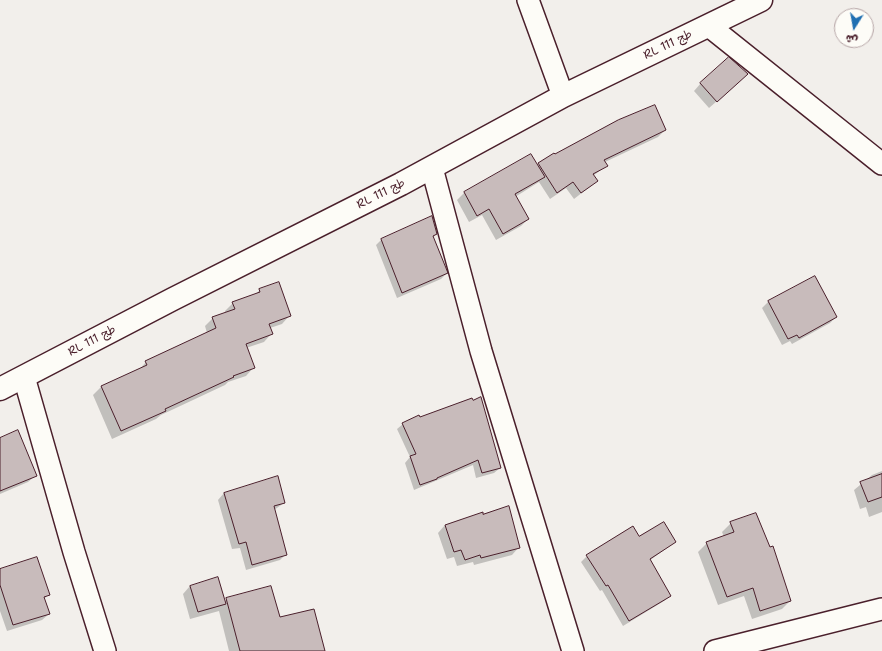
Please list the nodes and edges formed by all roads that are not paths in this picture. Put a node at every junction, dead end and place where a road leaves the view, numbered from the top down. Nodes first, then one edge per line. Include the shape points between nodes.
1 (528, 0) edge
2 (761, 0) edge
3 (709, 26) junction
4 (563, 96) junction
5 (882, 164) edge
6 (432, 168) junction
7 (24, 377) junction
8 (0, 389) edge
9 (882, 609) edge
10 (105, 651) edge
11 (573, 651) edge
12 (715, 651) edge

1 - 4 street
2 - 3 street, RL طج 111
3 - 4 street, RL طج 111
3 - 5 street
4 - 6 street, RL طج 111
6 - 7 street, RL طج 111
6 - 11 street via 481,351
7 - 8 street, RL طج 111
7 - 10 street
9 - 12 street

